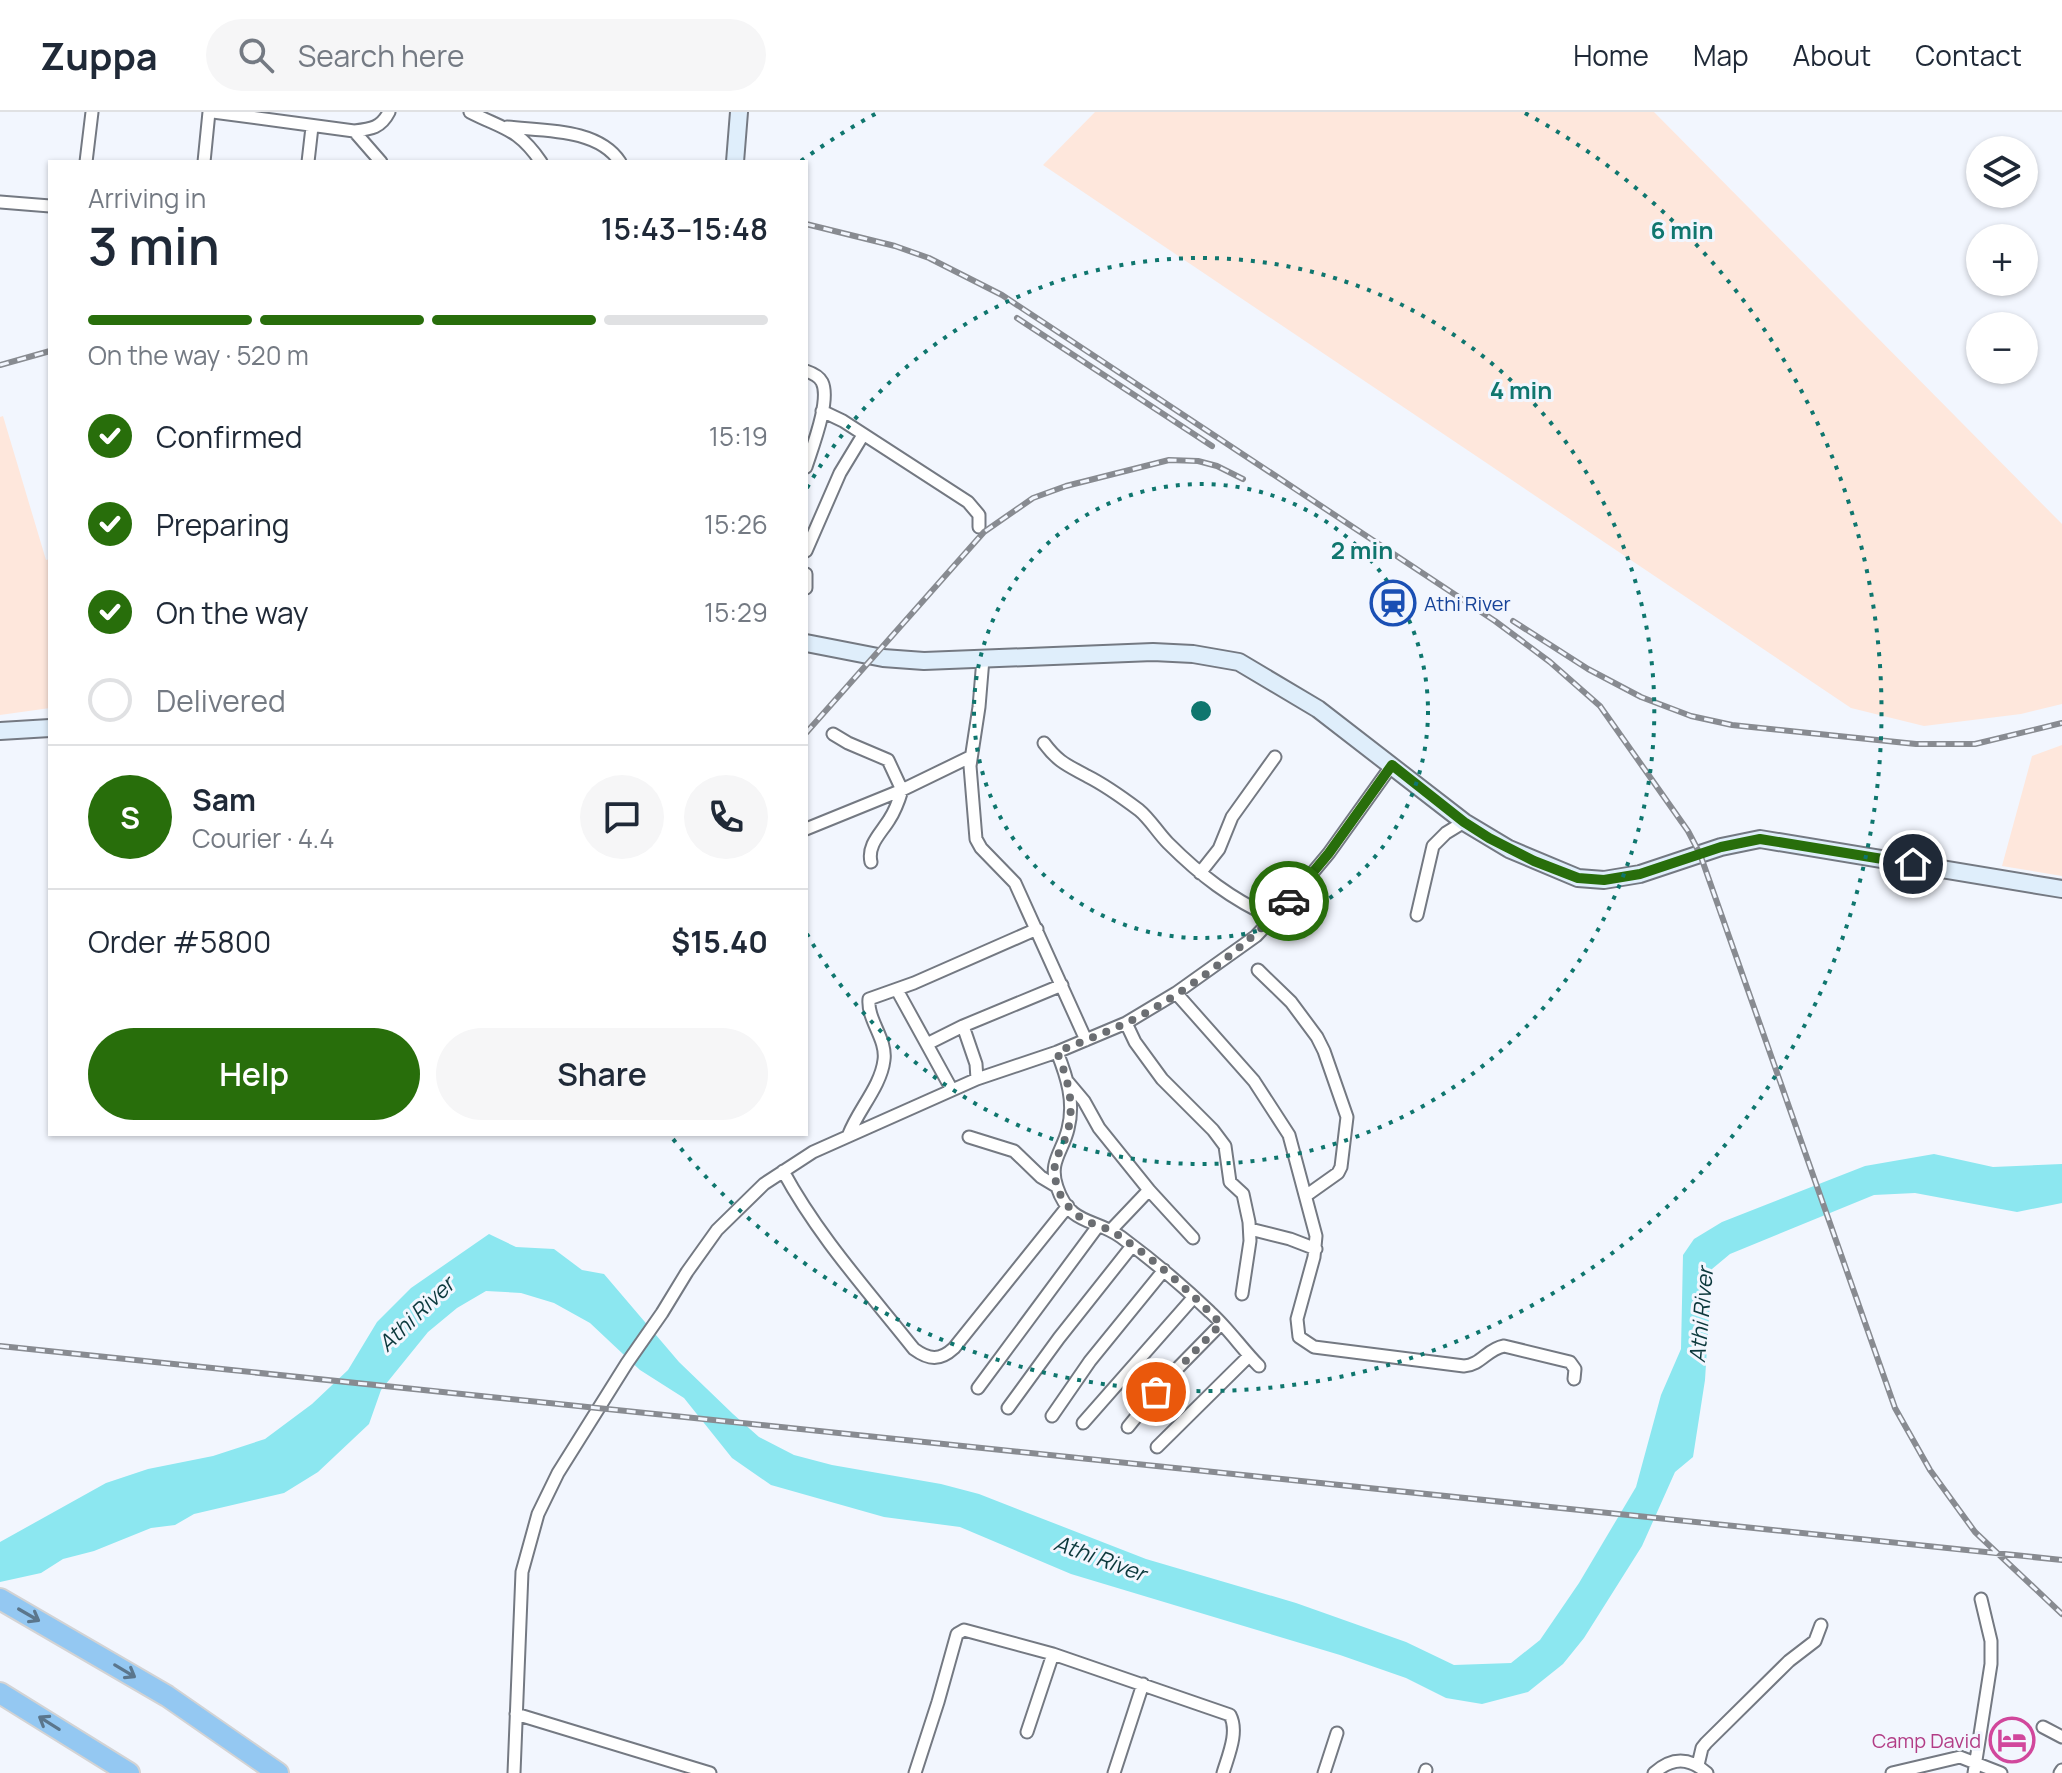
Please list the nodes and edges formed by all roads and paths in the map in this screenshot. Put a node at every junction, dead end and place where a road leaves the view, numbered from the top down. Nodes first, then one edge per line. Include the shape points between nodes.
1 (92, 112) edge
2 (211, 112) edge
3 (389, 112) edge
4 (739, 112) edge
5 (476, 114) edge
6 (312, 127) junction
7 (507, 127) junction
8 (354, 131) junction
9 (86, 160) edge
10 (204, 160) edge
11 (308, 160) edge
12 (379, 160) edge
13 (540, 160) edge
14 (619, 160) edge
15 (735, 160) edge
16 (0, 202) edge
17 (48, 206) edge
18 (808, 372) edge
19 (822, 411) junction
20 (863, 435) junction
21 (808, 460) edge
22 (979, 527) dead end
23 (808, 546) edge
24 (808, 643) edge
25 (983, 659) junction
26 (48, 728) edge
27 (0, 731) edge
28 (833, 734) dead end
29 (1044, 743) dead end
30 (970, 757) junction
31 (1275, 757) dead end
32 (1392, 765) junction
33 (902, 790) junction
34 (1464, 822) junction
35 (808, 828) edge
36 (871, 862) dead end
37 (1200, 873) junction
38 (2062, 889) edge
39 (1417, 915) dead end
40 (1273, 918) junction
41 (1037, 929) junction
42 (1258, 970) dead end
43 (1062, 985) junction
44 (897, 990) junction
45 (1176, 993) junction
46 (1126, 1023) junction
47 (963, 1026) junction
48 (1086, 1040) junction
49 (927, 1044) junction
50 (1057, 1052) junction
51 (977, 1079) junction
52 (1068, 1082) junction
53 (952, 1090) junction
54 (849, 1134) junction
55 (969, 1137) dead end
56 (783, 1171) junction
57 (1056, 1186) junction
58 (1149, 1190) junction
59 (1307, 1195) junction
60 (1068, 1206) junction
61 (1098, 1226) junction
62 (1250, 1229) junction
63 (1111, 1230) junction
64 (1193, 1238) dead end
65 (1132, 1246) junction
66 (1316, 1249) junction
67 (1164, 1270) junction
68 (1242, 1294) dead end
69 (1193, 1298) junction
70 (1221, 1324) junction
71 (1249, 1356) junction
72 (1259, 1366) dead end
73 (1574, 1379) dead end
74 (978, 1388) dead end
75 (1008, 1408) dead end
76 (1052, 1416) dead end
77 (1083, 1423) dead end
78 (1128, 1427) dead end
79 (1157, 1447) dead end
80 (0, 1599) edge
81 (1981, 1599) dead end
82 (1821, 1625) dead end
83 (1053, 1654) junction
84 (1143, 1684) junction
85 (8, 1698) edge
86 (516, 1714) junction
87 (2043, 1727) dead end
88 (1027, 1732) dead end
89 (1337, 1733) dead end
90 (2062, 1737) edge
91 (1975, 1767) edge
92 (1702, 1769) edge
93 (129, 1773) edge
94 (278, 1773) edge
95 (514, 1773) edge
96 (710, 1773) edge
97 (915, 1773) edge
98 (1114, 1773) edge
99 (1223, 1773) edge
100 (1324, 1773) edge
101 (1654, 1773) edge
102 (1892, 1773) edge
103 (2001, 1773) edge

1 - 9 street
2 - 6 street
2 - 10 street
3 - 8 street via 377,127
4 - 15 street
5 - 7 street
6 - 8 street
6 - 11 street
7 - 13 street
7 - 14 street via 587,138 610,148
8 - 12 street
16 - 17 street
18 - 19 street via 824,387
19 - 20 street
19 - 21 street
20 - 22 street via 968,502 979,515
20 - 23 street
24 - 25 street via 891,659
25 - 30 street
25 - 32 street via 1153,652 1239,662 1318,709
26 - 27 street
28 - 33 street via 888,760
29 - 37 street via 1062,763 1142,813
30 - 33 street
30 - 41 street via 978,844 1015,883
31 - 37 street
32 - 34 street
32 - 40 street via 1329,853
33 - 35 street
33 - 36 street via 873,844
34 - 38 street via 1534,861 1591,880 1640,874 1760,839
34 - 39 street via 1433,846
37 - 40 street via 1232,898
40 - 45 street
41 - 43 street
41 - 44 street
42 - 59 street via 1317,1037 1347,1117 1338,1173
43 - 47 street
43 - 48 street
44 - 49 street
44 - 54 street via 869,999 884,1059
45 - 46 street
45 - 59 street via 1281,1119
46 - 48 street
46 - 62 street via 1162,1079 1221,1140 1230,1182 1244,1198
47 - 49 street
47 - 51 street
48 - 50 street
49 - 53 street
50 - 51 street
50 - 52 street
51 - 53 street
52 - 57 street via 1070,1113 1054,1162
52 - 58 street
53 - 54 street
54 - 56 street
55 - 57 street via 1014,1151
56 - 60 street via 820,1231 914,1349 931,1358 954,1348
56 - 86 street via 717,1230 558,1473 525,1553
57 - 60 street
58 - 63 street
58 - 64 street
59 - 66 street
60 - 61 street
61 - 63 street
61 - 74 street
62 - 66 street
62 - 68 street
63 - 65 street
65 - 67 street
65 - 75 street
66 - 73 street via 1297,1319 1299,1337 1307,1344 1464,1366 1504,1346 1570,1362
67 - 69 street
67 - 76 street
69 - 70 street
69 - 77 street
70 - 71 street
70 - 78 street
71 - 72 street
71 - 79 street
80 -> 94 highway via 167,1696
81 - 91 street via 1991,1664
82 - 92 street via 1815,1641 1706,1743
83 - 84 street
83 - 88 street
83 - 97 street via 960,1631
84 - 98 street
84 - 99 street via 1230,1715 1233,1726
93 -> 85 highway
86 - 95 street
86 - 96 street
87 - 90 street
89 - 100 street
91 - 102 street via 1960,1757
91 - 103 street
92 - 101 street via 1677,1760

